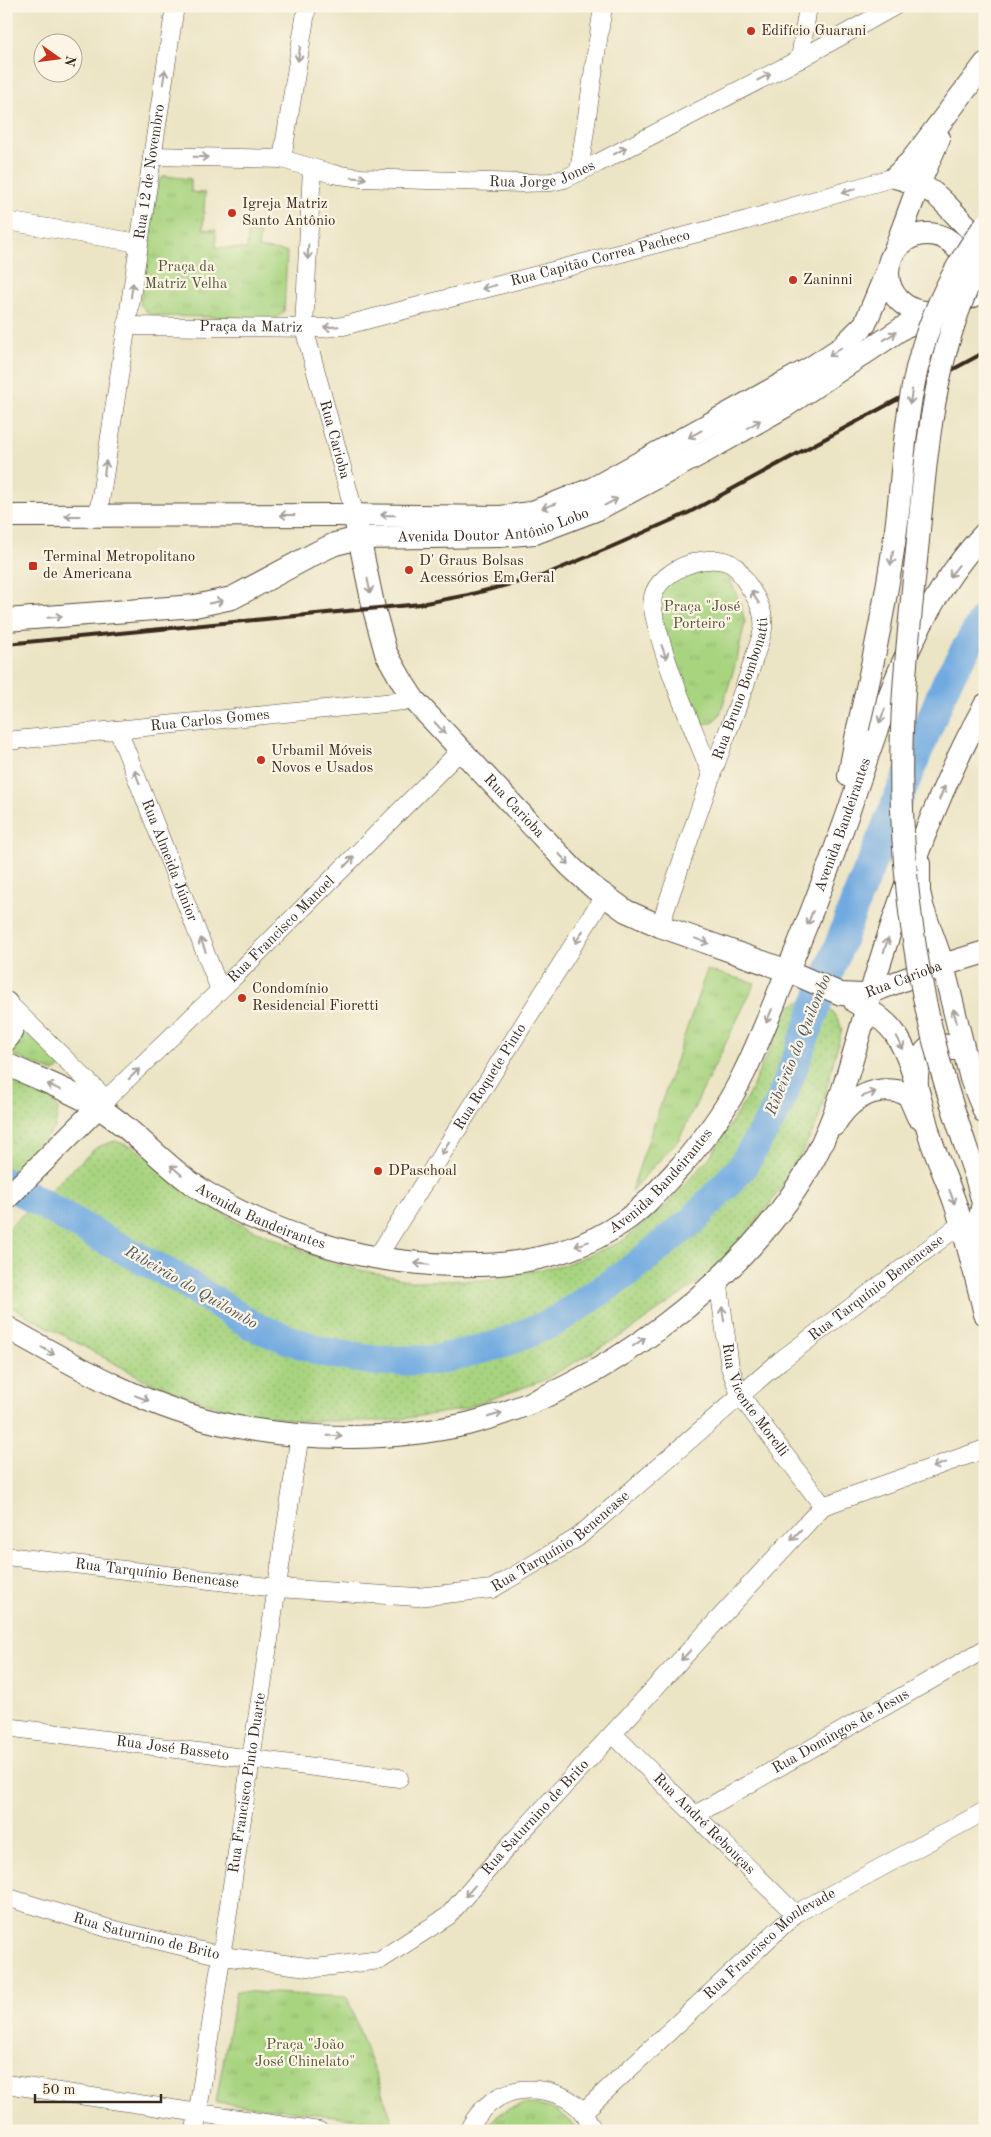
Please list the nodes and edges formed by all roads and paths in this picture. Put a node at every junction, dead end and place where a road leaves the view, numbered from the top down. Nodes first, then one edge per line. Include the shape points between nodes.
1 (175, 6) edge
2 (307, 6) edge
3 (603, 6) edge
4 (808, 6) edge
5 (895, 6) edge
6 (800, 59) junction
7 (985, 64) edge
8 (960, 97) junction
9 (152, 156) junction
10 (282, 159) junction
11 (312, 168) junction
12 (580, 172) junction
13 (895, 177) junction
14 (919, 184) junction
15 (950, 209) junction
16 (6, 221) edge
17 (904, 222) junction
18 (985, 225) edge
19 (985, 240) edge
20 (139, 243) junction
21 (985, 250) edge
22 (961, 254) junction
23 (890, 263) junction
24 (985, 264) edge
25 (985, 292) edge
26 (944, 309) junction
27 (127, 326) junction
28 (304, 328) junction
29 (355, 515) junction
30 (6, 516) edge
31 (98, 516) junction
32 (985, 533) edge
33 (359, 538) junction
34 (6, 620) edge
35 (414, 700) junction
36 (985, 705) edge
37 (118, 730) junction
38 (6, 741) edge
39 (461, 750) junction
40 (712, 776) junction
41 (920, 846) junction
42 (833, 858) junction
43 (604, 896) junction
44 (660, 926) junction
45 (985, 952) edge
46 (943, 965) junction
47 (794, 974) junction
48 (220, 990) junction
49 (869, 1000) junction
50 (6, 1002) edge
51 (6, 1040) edge
52 (6, 1064) edge
53 (971, 1080) junction
54 (918, 1088) junction
55 (102, 1104) junction
56 (985, 1113) edge
57 (932, 1142) junction
58 (816, 1156) junction
59 (6, 1199) edge
60 (984, 1204) edge
61 (961, 1224) junction
62 (985, 1243) edge
63 (376, 1259) junction
64 (718, 1279) junction
65 (985, 1314) edge
66 (6, 1326) edge
67 (740, 1395) junction
68 (300, 1434) junction
69 (985, 1449) edge
70 (823, 1506) junction
71 (6, 1556) edge
72 (277, 1588) junction
73 (985, 1649) edge
74 (6, 1728) edge
75 (613, 1734) junction
76 (251, 1760) junction
77 (399, 1778) dead end
78 (985, 1811) edge
79 (695, 1815) junction
80 (6, 1897) edge
81 (795, 1914) junction
82 (222, 1956) junction
83 (6, 2084) edge
84 (583, 2112) junction
85 (198, 2113) junction
86 (195, 2131) edge
87 (319, 2131) edge
88 (468, 2131) edge
89 (593, 2131) edge

9 -> 1 street, Rua 12 de Novembro
2 -> 10 street
3 - 12 street
4 - 6 street
5 - 6 street, Rua Jorge Jones
12 -> 6 street, Rua Jorge Jones
7 - 8 main road
8 - 13 main road
8 - 14 main road, Avenida Doutor Antônio Lobo
9 -> 10 street, Rua Jorge Jones
9 - 20 street, Rua 12 de Novembro
10 - 11 street, Rua Jorge Jones
11 -> 12 street, Rua Jorge Jones via 361,178 522,184 551,182
11 -> 28 street, Praça da Matriz
13 - 14 main road
13 -> 28 street, Rua Capitão Correa Pacheco via 747,220 343,326
14 - 15 main road
14 - 17 main road, Avenida Doutor Antônio Lobo
15 - 17 main road via 933,202 924,203
15 - 19 main road via 972,232
16 - 20 street
17 - 23 main road, Avenida Doutor Antônio Lobo
18 -> 42 main road, bridge via 956,267 938,305 913,386 896,536
27 -> 20 street, Rua 12 de Novembro
21 - 60 main road, bridge via 957,312 945,350 930,422 904,682 902,739 902,810 914,944 941,1068
22 - 23 main road via 943,238 920,235 899,247
22 - 24 main road
22 - 26 main road via 965,263 965,283 955,301
23 - 26 main road via 889,282 902,303 913,310 926,312
23 -> 29 main road, Avenida Doutor Antônio Lobo via 865,324 841,348 809,369 592,489 530,513 501,517
25 - 26 main road, Avenida Doutor Antônio Lobo
33 -> 26 main road, Avenida Doutor Antônio Lobo via 535,533 598,509 776,412 898,330
27 - 28 street, Praça da Matriz
31 -> 27 street, Rua 12 de Novembro
28 - 29 street, Rua Carioba
29 -> 31 main road, Avenida Doutor Antônio Lobo
29 - 33 main road, Rua Carioba
31 -> 30 main road, Avenida Doutor Antônio Lobo
32 -> 42 main road, Avenida Bandeirantes via 949,577 924,616 881,719
34 -> 33 main road, Avenida Doutor Antônio Lobo via 195,606 232,598 318,552
33 -> 35 main road, Rua Carioba via 386,653
35 - 37 street, Rua Carlos Gomes
35 -> 39 main road, Rua Carioba
41 -> 36 main road via 961,748
37 - 38 street, Rua Carlos Gomes
48 -> 37 street, Rua Almeida Júnior
39 -> 43 main road, Rua Carioba via 571,867
48 -> 39 street, Rua Francisco Manoel
40 -> 40 street, Rua Bruno Bombonatti via 763,628 762,608 734,565 722,560 686,565 658,584 653,597 662,647
40 - 44 street, Rua Bruno Bombonatti
41 - 46 main road via 923,909
49 -> 41 main road
42 -> 47 main road, Avenida Bandeirantes
43 - 44 main road, Rua Carioba
43 -> 63 street, Rua Roquete Pinto
44 -> 47 main road, Rua Carioba
45 - 46 main road, Rua Carioba
46 - 49 main road, Rua Carioba
53 -> 46 main road
47 - 49 main road, Rua Carioba via 837,992
47 -> 63 main road, Avenida Bandeirantes via 721,1116 661,1188 624,1222 590,1241 513,1264 434,1264
55 -> 48 street, Rua Francisco Manoel
49 -> 54 main road, Rua Carioba via 896,1035
49 - 58 main road via 838,1101
50 - 51 main road via 13,1021 12,1031
50 - 55 street
55 -> 52 main road, Avenida Bandeirantes
53 - 54 main road via 954,1050 936,1044 925,1052 920,1062 916,1077
53 - 56 main road
54 - 57 main road
55 - 59 main road
63 -> 55 main road, Avenida Bandeirantes via 293,1234 221,1201 190,1182
58 -> 57 main road via 843,1111 866,1094 893,1089 908,1094
57 -> 61 main road
58 - 64 main road via 772,1221
60 - 62 main road via 980,1217
61 - 65 main road
61 - 67 street, Rua Tarquínio Benencase
67 -> 64 street, Rua Vicente Morelli via 730,1367
68 -> 64 main road via 403,1434 446,1428 510,1411 578,1380 638,1343
66 -> 68 main road via 98,1378 167,1407 233,1426
67 - 70 street, Rua Vicente Morelli
67 - 72 street, Rua Tarquínio Benencase via 577,1538 492,1589 417,1597
68 - 72 street, Rua Francisco Pinto Duarte
69 -> 70 street, Rua Saturnino de Brito
70 -> 75 street, Rua Saturnino de Brito
71 - 72 street, Rua Tarquínio Benencase
72 - 76 street, Rua Francisco Pinto Duarte
73 - 79 street, Rua Domingos de Jesus
74 - 76 street, Rua José Basseto
75 - 79 street, Rua André Rebouças
75 -> 82 street, Rua Saturnino de Brito via 448,1916 380,1960 316,1968
76 - 77 street, Rua José Basseto
76 - 82 street, Rua Francisco Pinto Duarte
78 - 81 street, Rua Francisco Monlevade
79 - 81 street, Rua André Rebouças
80 - 82 street, Rua Saturnino de Brito via 107,1928
81 - 84 street, Rua Francisco Monlevade
82 - 85 street, Rua Francisco Pinto Duarte
83 - 85 street
84 - 88 street via 551,2092 521,2090 499,2097 487,2106
84 - 89 street
85 - 86 street, Rua Francisco Pinto Duarte
85 - 87 street

